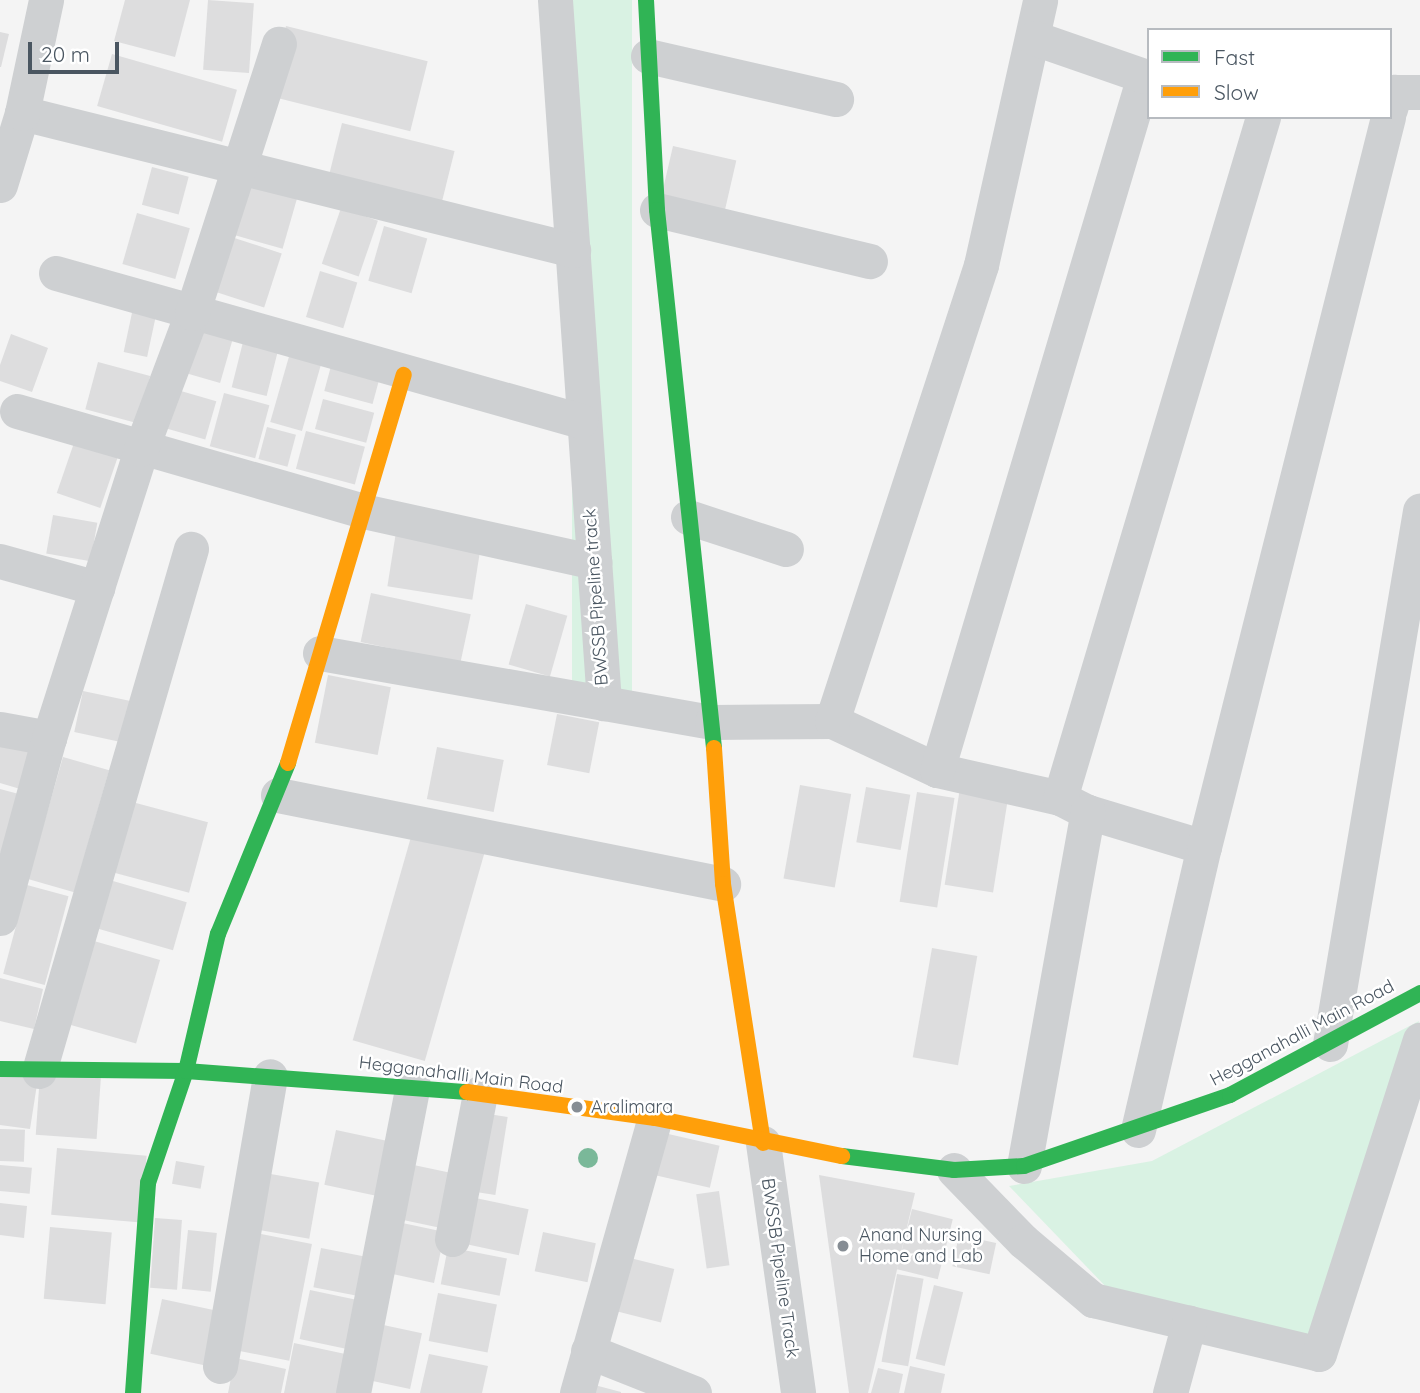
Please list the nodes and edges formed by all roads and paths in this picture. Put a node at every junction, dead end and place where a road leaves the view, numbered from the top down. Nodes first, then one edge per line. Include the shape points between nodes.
1 (46, 0) edge
2 (555, 0) edge
3 (646, 0) edge
4 (1040, 0) edge
5 (1034, 38) junction
6 (279, 44) dead end
7 (648, 55) junction
8 (1420, 92) edge
9 (836, 99) dead end
10 (1392, 102) edge
11 (22, 113) junction
12 (1262, 119) edge
13 (1387, 119) edge
14 (240, 165) junction
15 (0, 185) edge
16 (657, 210) junction
17 (573, 250) junction
18 (870, 261) dead end
19 (56, 273) dead end
20 (192, 313) junction
21 (404, 375) junction
22 (17, 411) dead end
23 (581, 421) junction
24 (141, 449) junction
25 (363, 511) junction
26 (1420, 511) edge
27 (688, 517) junction
28 (191, 549) dead end
29 (786, 549) dead end
30 (0, 561) edge
31 (594, 562) junction
32 (97, 588) junction
33 (320, 653) junction
34 (604, 704) junction
35 (832, 721) junction
36 (712, 722) junction
37 (0, 729) edge
38 (49, 738) junction
39 (937, 770) junction
40 (278, 795) junction
41 (1074, 805) junction
42 (1205, 846) junction
43 (723, 884) junction
44 (0, 918) edge
45 (1420, 993) edge
46 (1420, 1040) edge
47 (1330, 1044) junction
48 (0, 1069) edge
49 (39, 1070) junction
50 (186, 1071) junction
51 (270, 1076) junction
52 (412, 1085) junction
53 (480, 1093) junction
54 (655, 1118) junction
55 (1138, 1130) junction
56 (763, 1143) junction
57 (1024, 1166) junction
58 (954, 1170) junction
59 (452, 1239) dead end
60 (1189, 1323) junction
61 (589, 1351) junction
62 (220, 1366) dead end
63 (133, 1393) edge
64 (353, 1393) edge
65 (577, 1393) edge
66 (694, 1393) edge
67 (798, 1393) edge
68 (1170, 1393) edge

1 - 11 street
2 - 17 street, BWSSB Pipeline track
3 - 7 street
4 - 5 street
5 - 35 street via 981,265
5 - 39 street via 1144,76
6 - 14 street
7 - 9 street
7 - 16 street
8 - 10 street via 1395,92
11 - 14 street
11 - 15 street
12 - 41 street
13 - 42 street
14 - 17 street
14 - 20 street
16 - 18 street
16 - 27 street
17 - 23 street, BWSSB Pipeline track
19 - 20 street
20 - 21 street
20 - 24 street
21 - 23 street
21 - 25 street
22 - 24 street
23 - 31 street, BWSSB Pipeline track
24 - 25 street
24 - 32 street
25 - 31 street
25 - 33 street
26 - 47 street
27 - 29 street
27 - 36 street
28 - 49 street
30 - 32 street
31 - 34 street, BWSSB Pipeline track
32 - 38 street
33 - 34 street
33 - 40 street
34 - 36 street, BWSSB Pipeline track
35 - 36 street, BWSSB Pipeline track
35 - 39 street
36 - 43 street
37 - 38 street
38 - 44 street
39 - 41 street
40 - 43 street
40 - 50 street via 218,934
41 - 42 street
41 - 57 street
42 - 55 street
43 - 56 street
45 - 47 street, Hegganahalli Main Road
46 - 60 street via 1319,1354
47 - 55 street, Hegganahalli Main Road via 1230,1095
48 - 49 street, Hegganahalli Main Road
49 - 50 street, Hegganahalli Main Road
50 - 51 street, Hegganahalli Main Road
50 - 63 street via 148,1183
51 - 52 street, Hegganahalli Main Road
51 - 62 street
52 - 53 street, Hegganahalli Main Road
52 - 64 street
53 - 54 street, Hegganahalli Main Road
53 - 59 street
54 - 56 street, Hegganahalli Main Road
54 - 61 street
55 - 57 street, Hegganahalli Main Road
56 - 58 street, Hegganahalli Main Road
56 - 67 street, BWSSB Pipeline Track
57 - 58 street, Hegganahalli Main Road
58 - 60 street via 1023,1241 1093,1300
60 - 68 street
61 - 65 street
61 - 66 street

